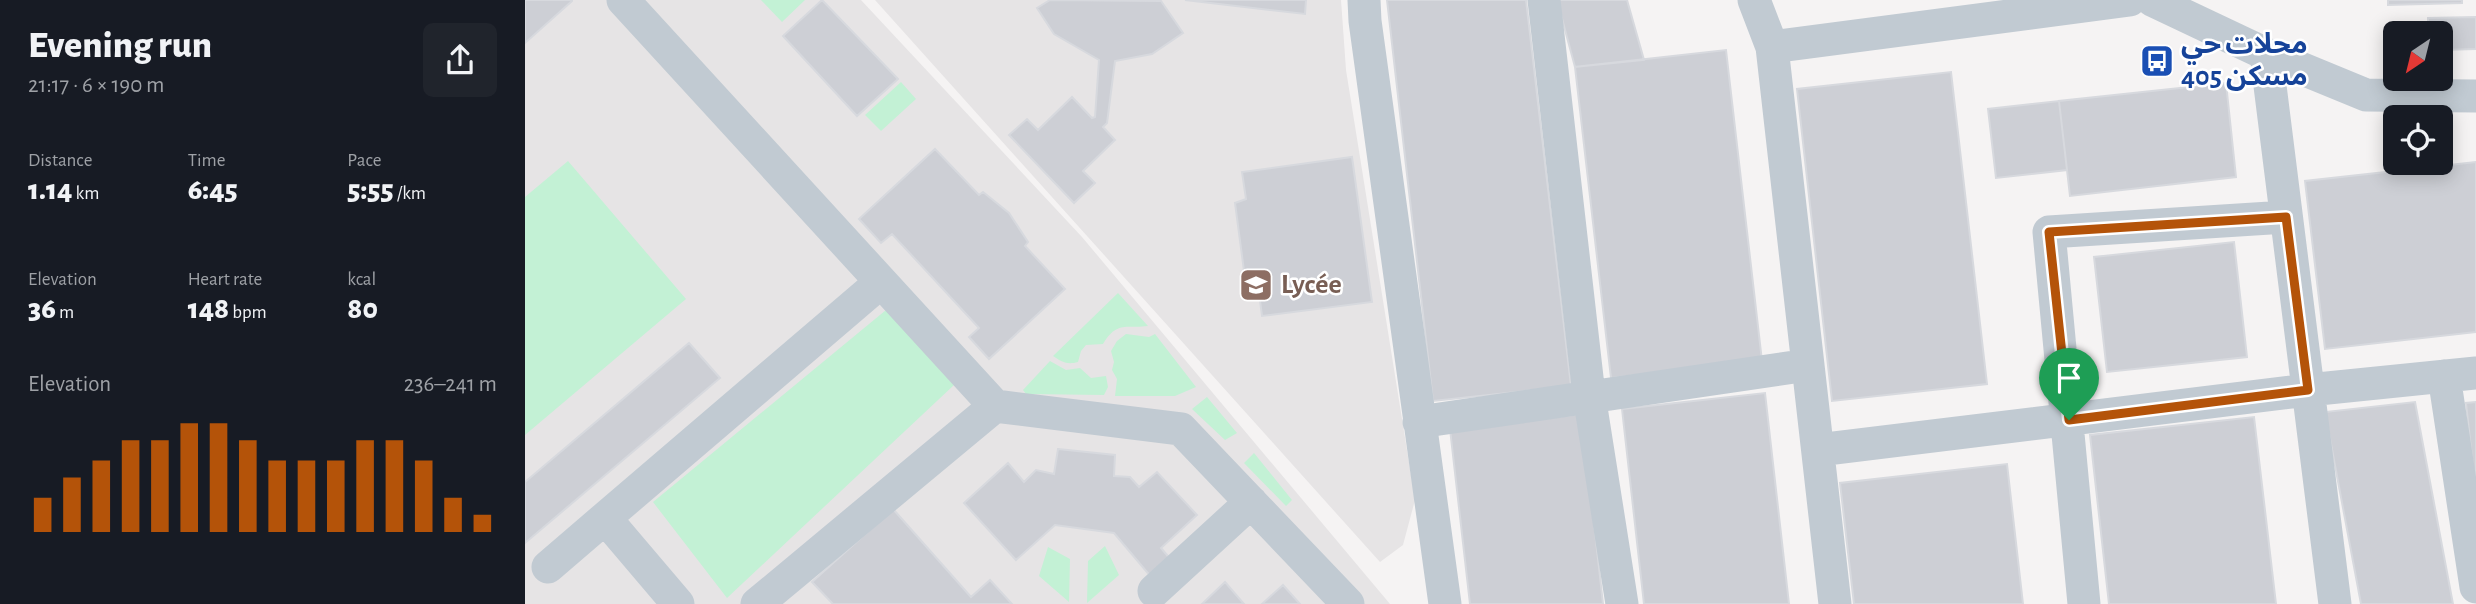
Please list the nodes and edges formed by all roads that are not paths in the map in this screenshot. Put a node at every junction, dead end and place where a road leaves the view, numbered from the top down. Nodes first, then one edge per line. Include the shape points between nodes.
1 (623, 0) edge
2 (1364, 0) edge
3 (1544, 0) edge
4 (1754, 0) edge
5 (2130, 0) edge
6 (2152, 0) edge
7 (1772, 47) junction
8 (2266, 54) junction
9 (2476, 96) edge
10 (2286, 217) junction
11 (881, 282) junction
12 (1808, 365) junction
13 (2460, 374) edge
14 (2308, 390) junction
15 (1589, 395) junction
16 (995, 406) junction
17 (2069, 420) junction
18 (1419, 422) junction
19 (1818, 450) junction
20 (1251, 502) junction
21 (605, 517) junction
22 (548, 567) dead end
23 (2476, 587) edge
24 (1154, 591) dead end
25 (678, 604) edge
26 (757, 604) edge
27 (1348, 604) edge
28 (1444, 604) edge
29 (1622, 604) edge
30 (1835, 604) edge
31 (2084, 604) edge
32 (2335, 604) edge

1 - 11 street
2 - 18 street
3 - 15 street
4 - 7 street
5 - 7 street
6 - 8 street
7 - 12 street
8 - 9 street via 2366,95
8 - 10 street
10 - 14 street
10 - 17 street via 2049,232
11 - 16 street
11 - 21 street
12 - 15 street
12 - 19 street
13 - 14 street
13 - 23 street
14 - 17 street
14 - 32 street
15 - 18 street
15 - 29 street
16 - 20 street via 1181,429
16 - 26 street
17 - 19 street
17 - 31 street
18 - 28 street
19 - 30 street
20 - 24 street
20 - 27 street
21 - 22 street
21 - 25 street

